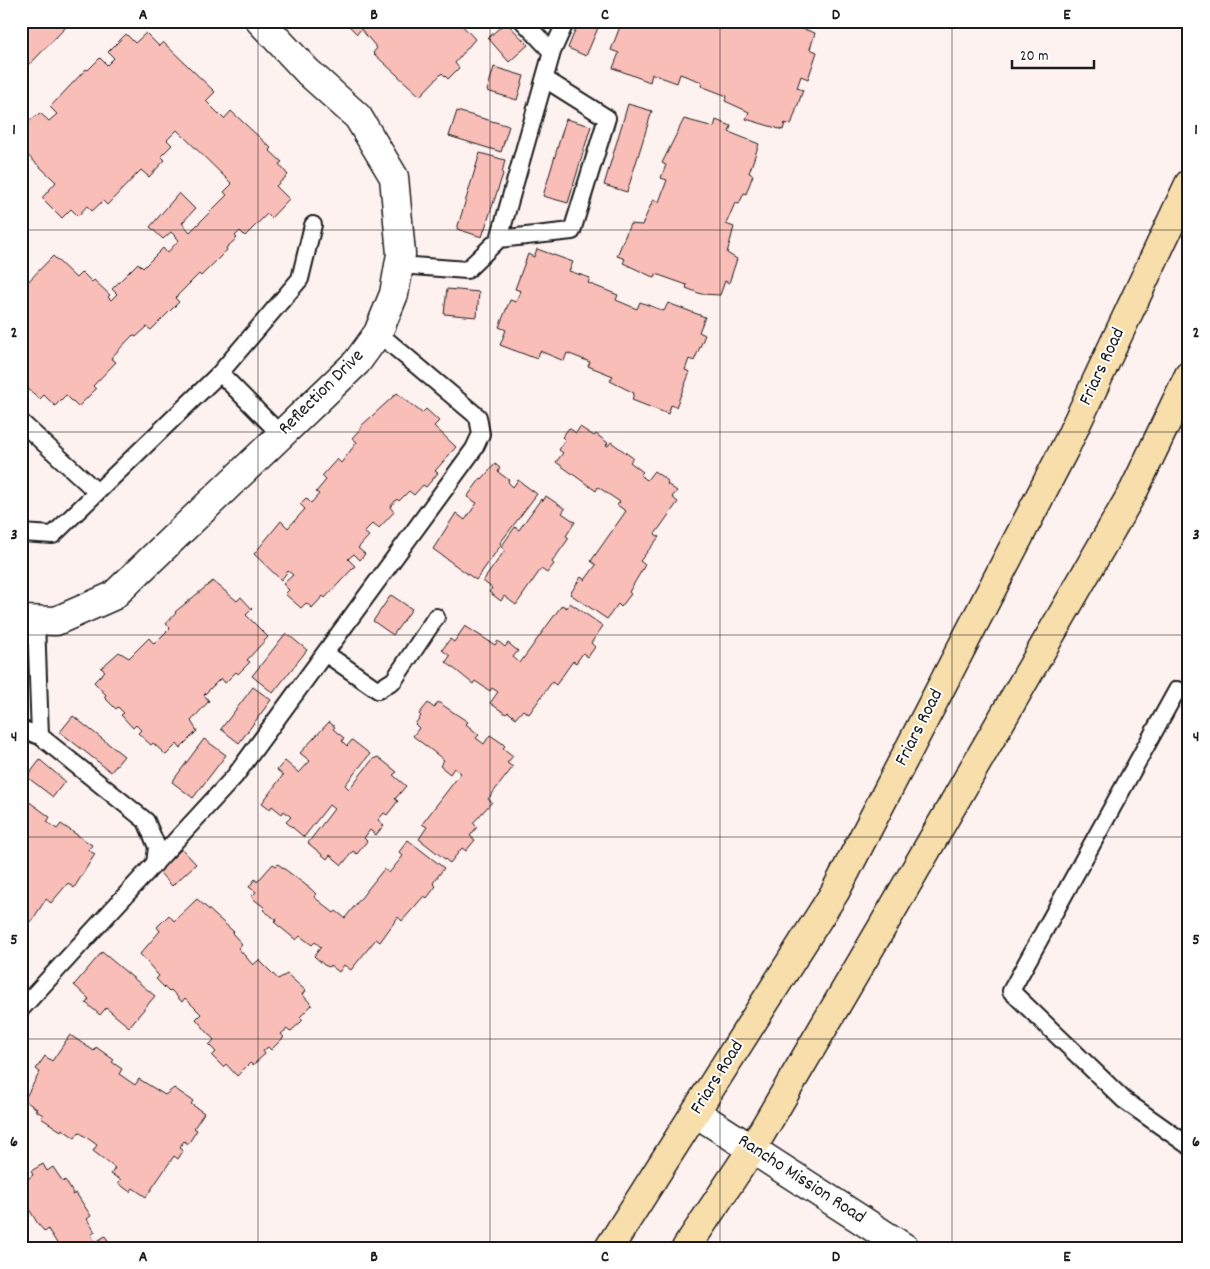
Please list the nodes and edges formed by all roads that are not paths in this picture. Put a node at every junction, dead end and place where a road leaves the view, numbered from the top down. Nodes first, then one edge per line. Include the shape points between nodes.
1 (260, 21) edge
2 (523, 21) edge
3 (566, 21) edge
4 (552, 52) junction
5 (545, 79) junction
6 (1189, 184) edge
7 (313, 225) dead end
8 (499, 239) junction
9 (399, 265) junction
10 (378, 333) junction
11 (220, 373) junction
12 (1189, 375) edge
13 (21, 422) edge
14 (281, 435) junction
15 (97, 492) junction
16 (21, 533) edge
17 (436, 618) dead end
18 (29, 620) edge
19 (325, 653) junction
20 (1189, 693) edge
21 (21, 729) edge
22 (40, 736) junction
23 (156, 864) junction
24 (21, 1009) edge
25 (696, 1113) junction
26 (1189, 1146) edge
27 (752, 1149) junction
28 (609, 1248) edge
29 (686, 1248) edge
30 (905, 1248) edge

1 - 9 street, Reflection Drive via 308,72 358,117 394,177 401,254
2 - 4 lane
3 - 4 lane
4 - 5 lane
5 - 8 lane
5 - 8 lane via 607,118 572,231
6 - 25 main road, Friars Road via 1066,446 835,892
7 - 11 lane via 300,279
8 - 9 lane via 467,270
9 - 10 street, Reflection Drive via 394,294
10 - 14 street, Reflection Drive via 357,362
10 - 19 lane via 478,417 481,434 474,449
11 - 14 lane
11 - 15 lane
12 - 27 main road via 1134,490
13 - 15 lane
14 - 18 street, Reflection Drive via 113,596 56,621
15 - 16 lane via 53,535
17 - 19 lane via 394,680 378,690
18 - 22 lane
19 - 23 lane via 236,776
20 - 26 lane via 1177,690 1011,991 1124,1100
21 - 22 lane
22 - 23 lane via 146,821 157,847
23 - 24 lane
25 - 27 street, Rancho Mission Road
25 - 28 main road, Friars Road
27 - 29 main road
27 - 30 street, Rancho Mission Road

